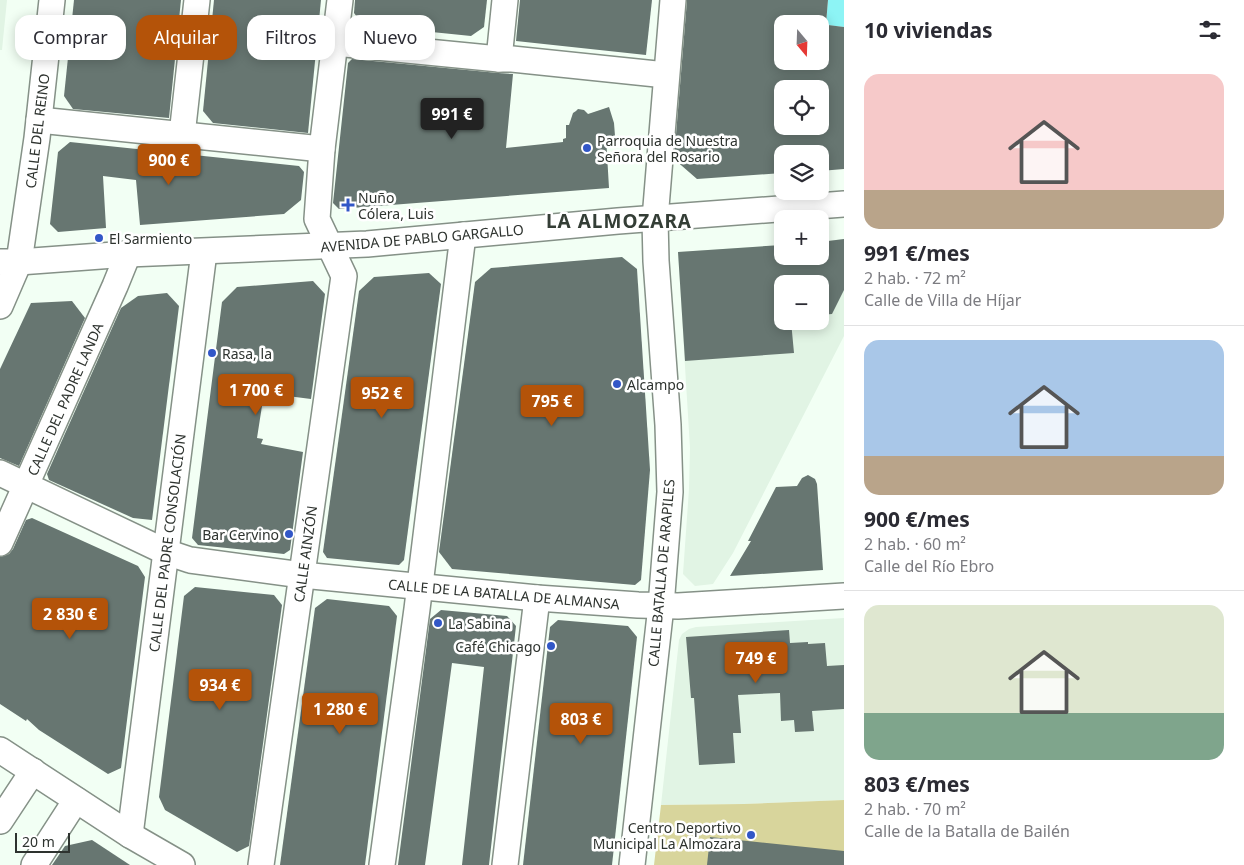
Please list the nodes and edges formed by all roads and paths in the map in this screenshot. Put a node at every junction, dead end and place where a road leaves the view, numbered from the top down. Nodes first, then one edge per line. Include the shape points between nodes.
1 (52, 0) edge
2 (197, 0) edge
3 (340, 0) edge
4 (505, 0) edge
5 (673, 0) edge
6 (335, 43) joint
7 (499, 59) junction
8 (333, 60) edge
9 (666, 75) junction
10 (39, 120) junction
11 (182, 135) junction
12 (322, 149) junction
13 (844, 204) edge
14 (654, 219) junction
15 (463, 235) junction
16 (330, 245) junction
17 (204, 252) junction
18 (128, 254) junction
19 (9, 262) edge
20 (0, 306) edge
21 (0, 473) edge
22 (26, 485) junction
23 (0, 543) edge
24 (166, 552) junction
25 (302, 575) junction
26 (419, 586) junction
27 (844, 596) edge
28 (537, 598) junction
29 (661, 606) junction
30 (0, 750) edge
31 (33, 771) junction
32 (76, 800) junction
33 (0, 821) edge
34 (130, 835) junction
35 (34, 865) edge
36 (182, 865) edge
37 (261, 865) edge
38 (382, 865) edge
39 (505, 865) edge
40 (632, 865) edge

1 - 10 street, CALLE DEL REINO
2 - 11 street
3 - 6 street, CALLE AINZÓN
4 - 7 street
5 - 9 street, CALLE BATALLA DE ARAPILES
6 - 7 street
7 - 9 street
8 - 12 street, CALLE AINZÓN
9 - 14 street, CALLE BATALLA DE ARAPILES
10 - 11 street
10 - 19 street, CALLE DEL REINO
11 - 12 street
12 - 16 street, CALLE AINZÓN via 317,219
13 - 14 street, AVENIDA DE PABLO GARGALLO
14 - 15 street, AVENIDA DE PABLO GARGALLO
14 - 29 street, CALLE BATALLA DE ARAPILES via 670,492
15 - 16 street, AVENIDA DE PABLO GARGALLO
15 - 26 street
16 - 17 street, AVENIDA DE PABLO GARGALLO
16 - 25 street, CALLE AINZÓN via 344,276
17 - 18 street, AVENIDA DE PABLO GARGALLO
17 - 24 street, CALLE DEL PADRE CONSOLACIÓN
18 - 19 street, AVENIDA DE PABLO GARGALLO
18 - 22 street, CALLE DEL PADRE LANDA
19 - 20 street, CALLE DEL REINO
21 - 22 street, CALLE DE LA BATALLA DE ALMANSA
22 - 23 street, CALLE DEL PADRE LANDA
22 - 24 street, CALLE DE LA BATALLA DE ALMANSA
24 - 25 street, CALLE DE LA BATALLA DE ALMANSA via 190,560
24 - 34 street, CALLE DEL PADRE CONSOLACIÓN
25 - 26 street, CALLE DE LA BATALLA DE ALMANSA
25 - 37 street, CALLE AINZÓN
26 - 28 street, CALLE DE LA BATALLA DE ALMANSA
26 - 38 street
27 - 29 street, CALLE DE LA BATALLA DE ALMANSA
28 - 29 street, CALLE DE LA BATALLA DE ALMANSA
28 - 39 street
29 - 40 street, CALLE BATALLA DE ARAPILES
30 - 31 street
31 - 32 street
31 - 33 street
32 - 34 street
32 - 35 street
34 - 36 street

